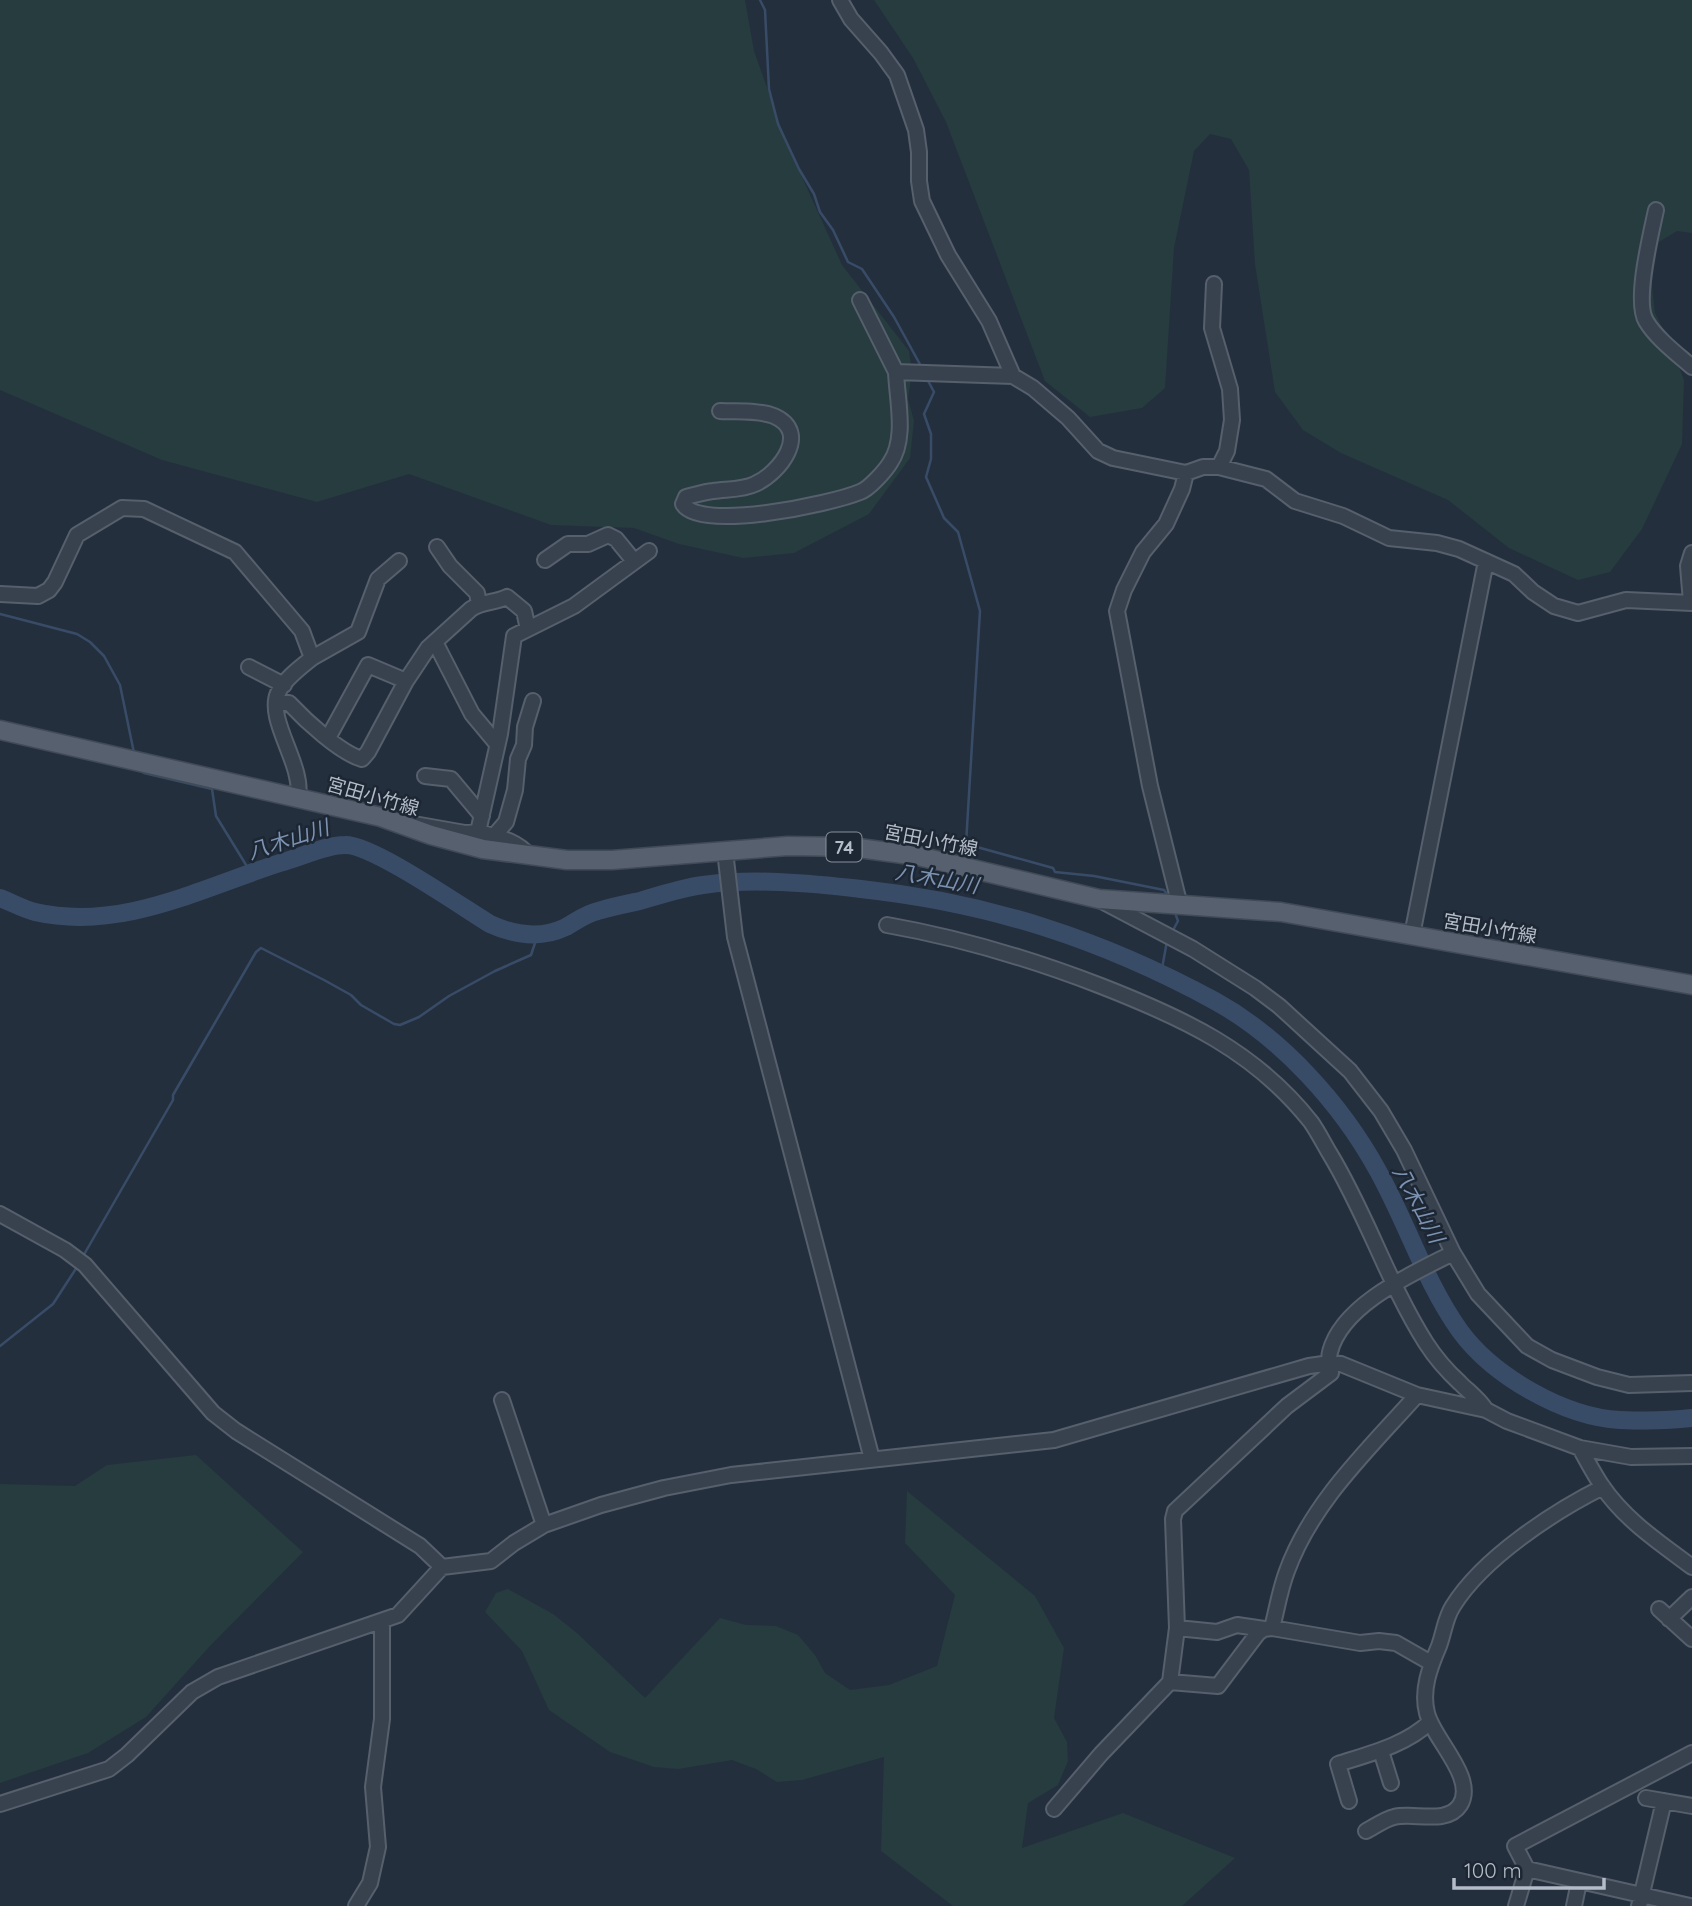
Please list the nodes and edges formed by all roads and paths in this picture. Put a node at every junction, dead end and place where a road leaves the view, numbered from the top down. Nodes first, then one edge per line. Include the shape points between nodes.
1 (840, 0) edge
2 (1656, 210) dead end
3 (1214, 284) dead end
4 (860, 300) dead end
5 (1692, 367) edge
6 (896, 372) junction
7 (1013, 376) junction
8 (720, 411) dead end
9 (1219, 467) junction
10 (1186, 473) junction
11 (437, 547) dead end
12 (649, 551) dead end
13 (1692, 553) edge
14 (545, 560) dead end
15 (399, 561) dead end
16 (634, 561) junction
17 (1486, 561) junction
18 (0, 594) edge
19 (1691, 603) edge
20 (479, 604) junction
21 (528, 629) junction
22 (435, 642) junction
23 (312, 658) junction
24 (249, 667) dead end
25 (406, 681) junction
26 (284, 685) junction
27 (533, 701) dead end
28 (276, 703) junction
29 (0, 730) edge
30 (328, 738) junction
31 (497, 744) junction
32 (425, 776) dead end
33 (298, 797) junction
34 (482, 816) junction
35 (401, 824) junction
36 (478, 832) junction
37 (494, 836) junction
38 (529, 856) junction
39 (726, 859) junction
40 (1099, 899) junction
41 (1180, 906) junction
42 (887, 925) dead end
43 (1412, 935) junction
44 (1692, 985) edge
45 (0, 1214) edge
46 (1453, 1253) junction
47 (1393, 1284) junction
48 (1329, 1363) junction
49 (1692, 1383) edge
50 (1417, 1395) junction
51 (502, 1399) dead end
52 (1486, 1410) junction
53 (1580, 1448) junction
54 (1692, 1456) edge
55 (872, 1459) junction
56 (1603, 1487) junction
57 (544, 1525) junction
58 (442, 1567) junction
59 (1692, 1567) edge
60 (1692, 1597) edge
61 (382, 1622) junction
62 (1177, 1628) junction
63 (1268, 1628) junction
64 (1692, 1640) edge
65 (1431, 1663) junction
66 (1170, 1682) junction
67 (1430, 1722) junction
68 (1381, 1751) junction
69 (1692, 1754) edge
70 (1391, 1783) dead end
71 (1646, 1798) dead end
72 (1349, 1801) dead end
73 (1664, 1801) junction
74 (0, 1804) edge
75 (1692, 1806) edge
76 (1054, 1809) dead end
77 (1366, 1831) dead end
78 (1527, 1869) junction
79 (1579, 1882) junction
80 (1640, 1900) edge
81 (356, 1906) edge
82 (1516, 1906) edge
83 (1574, 1906) edge
84 (1690, 1906) edge

1 - 7 street via 897,75 916,130 922,201 948,255 989,321
2 - 5 street via 1645,265 1643,314
3 - 9 street via 1212,328 1230,389 1232,420
4 - 6 street
6 - 7 street
6 - 8 street via 899,438 891,462 862,492 800,508 716,517 687,510 683,504 686,497 752,486 770,476 792,444 790,430 771,414
7 - 10 street via 1068,418 1098,451
9 - 10 street
9 - 17 street via 1266,479 1295,501 1343,516 1389,538 1437,543
10 - 41 street via 1166,524 1143,552 1117,611 1150,786
11 - 20 street via 477,593
12 - 16 street
13 - 19 street via 1688,566
14 - 16 street via 568,544 588,544 608,535
15 - 23 street via 375,584 358,632
16 - 21 street via 574,606
17 - 19 street via 1514,574 1554,607 1578,613 1626,600
17 - 43 street
18 - 23 street via 38,596 49,590 77,535 121,508 144,509 236,552 302,631
20 - 21 street via 507,597 524,611
20 - 22 street
21 - 31 street via 514,636
22 - 25 street
22 - 31 street via 472,714
23 - 26 street
24 - 26 street
25 - 30 street via 368,665
25 - 30 street via 362,759
26 - 28 street
27 - 37 street via 506,822
28 - 30 street via 289,703
28 - 33 street via 301,785
29 - 33 main road, 宮田小竹線 / 74
31 - 34 street
32 - 34 street via 451,779
33 - 35 main road, 宮田小竹線 / 74
34 - 36 street
35 - 36 street
35 - 38 main road, 宮田小竹線 / 74 via 483,849
36 - 37 street
37 - 38 street via 514,842
38 - 39 main road, 宮田小竹線 / 74
39 - 40 main road, 宮田小竹線 / 74 via 788,846 851,847 918,856
39 - 55 street via 735,937
40 - 41 main road, 宮田小竹線 / 74
40 - 46 street via 1255,988 1350,1071 1404,1150
41 - 43 main road, 宮田小竹線 / 74 via 1281,912
42 - 47 street via 1010,953 1078,977 1199,1028 1243,1057 1311,1123 1346,1180
43 - 44 main road, 宮田小竹線 / 74
45 - 58 street via 85,1265 213,1413 420,1546
46 - 47 street
46 - 49 street via 1478,1294 1527,1346 1552,1360 1629,1385
47 - 48 street via 1356,1312 1333,1342
47 - 52 street via 1427,1345
48 - 50 street
48 - 55 street via 1054,1440
48 - 62 street via 1331,1373 1287,1406 1175,1511
50 - 52 street
50 - 63 street via 1337,1485 1307,1528
51 - 57 street
52 - 53 street
53 - 54 street via 1631,1457
53 - 56 street
55 - 57 street via 731,1475 664,1488
56 - 59 street via 1651,1537
56 - 65 street via 1565,1506 1483,1571 1453,1606
57 - 58 street via 491,1561
58 - 61 street via 398,1615
60 - 64 street via 1664,1614
61 - 74 street via 218,1677 192,1692 109,1769
61 - 81 street via 382,1718 373,1787 378,1847 370,1883
62 - 63 street via 1217,1632 1237,1625
62 - 66 street
63 - 65 street via 1360,1643 1395,1643
63 - 66 street via 1258,1633 1218,1686
65 - 67 street via 1424,1693
66 - 76 street
67 - 68 street
67 - 77 street via 1462,1778 1460,1805 1440,1816 1393,1817
68 - 70 street
68 - 72 street via 1338,1764
69 - 78 street via 1515,1846
71 - 73 street
73 - 75 street
73 - 80 street
78 - 79 street
78 - 82 street
79 - 80 street
79 - 83 street
80 - 84 street

